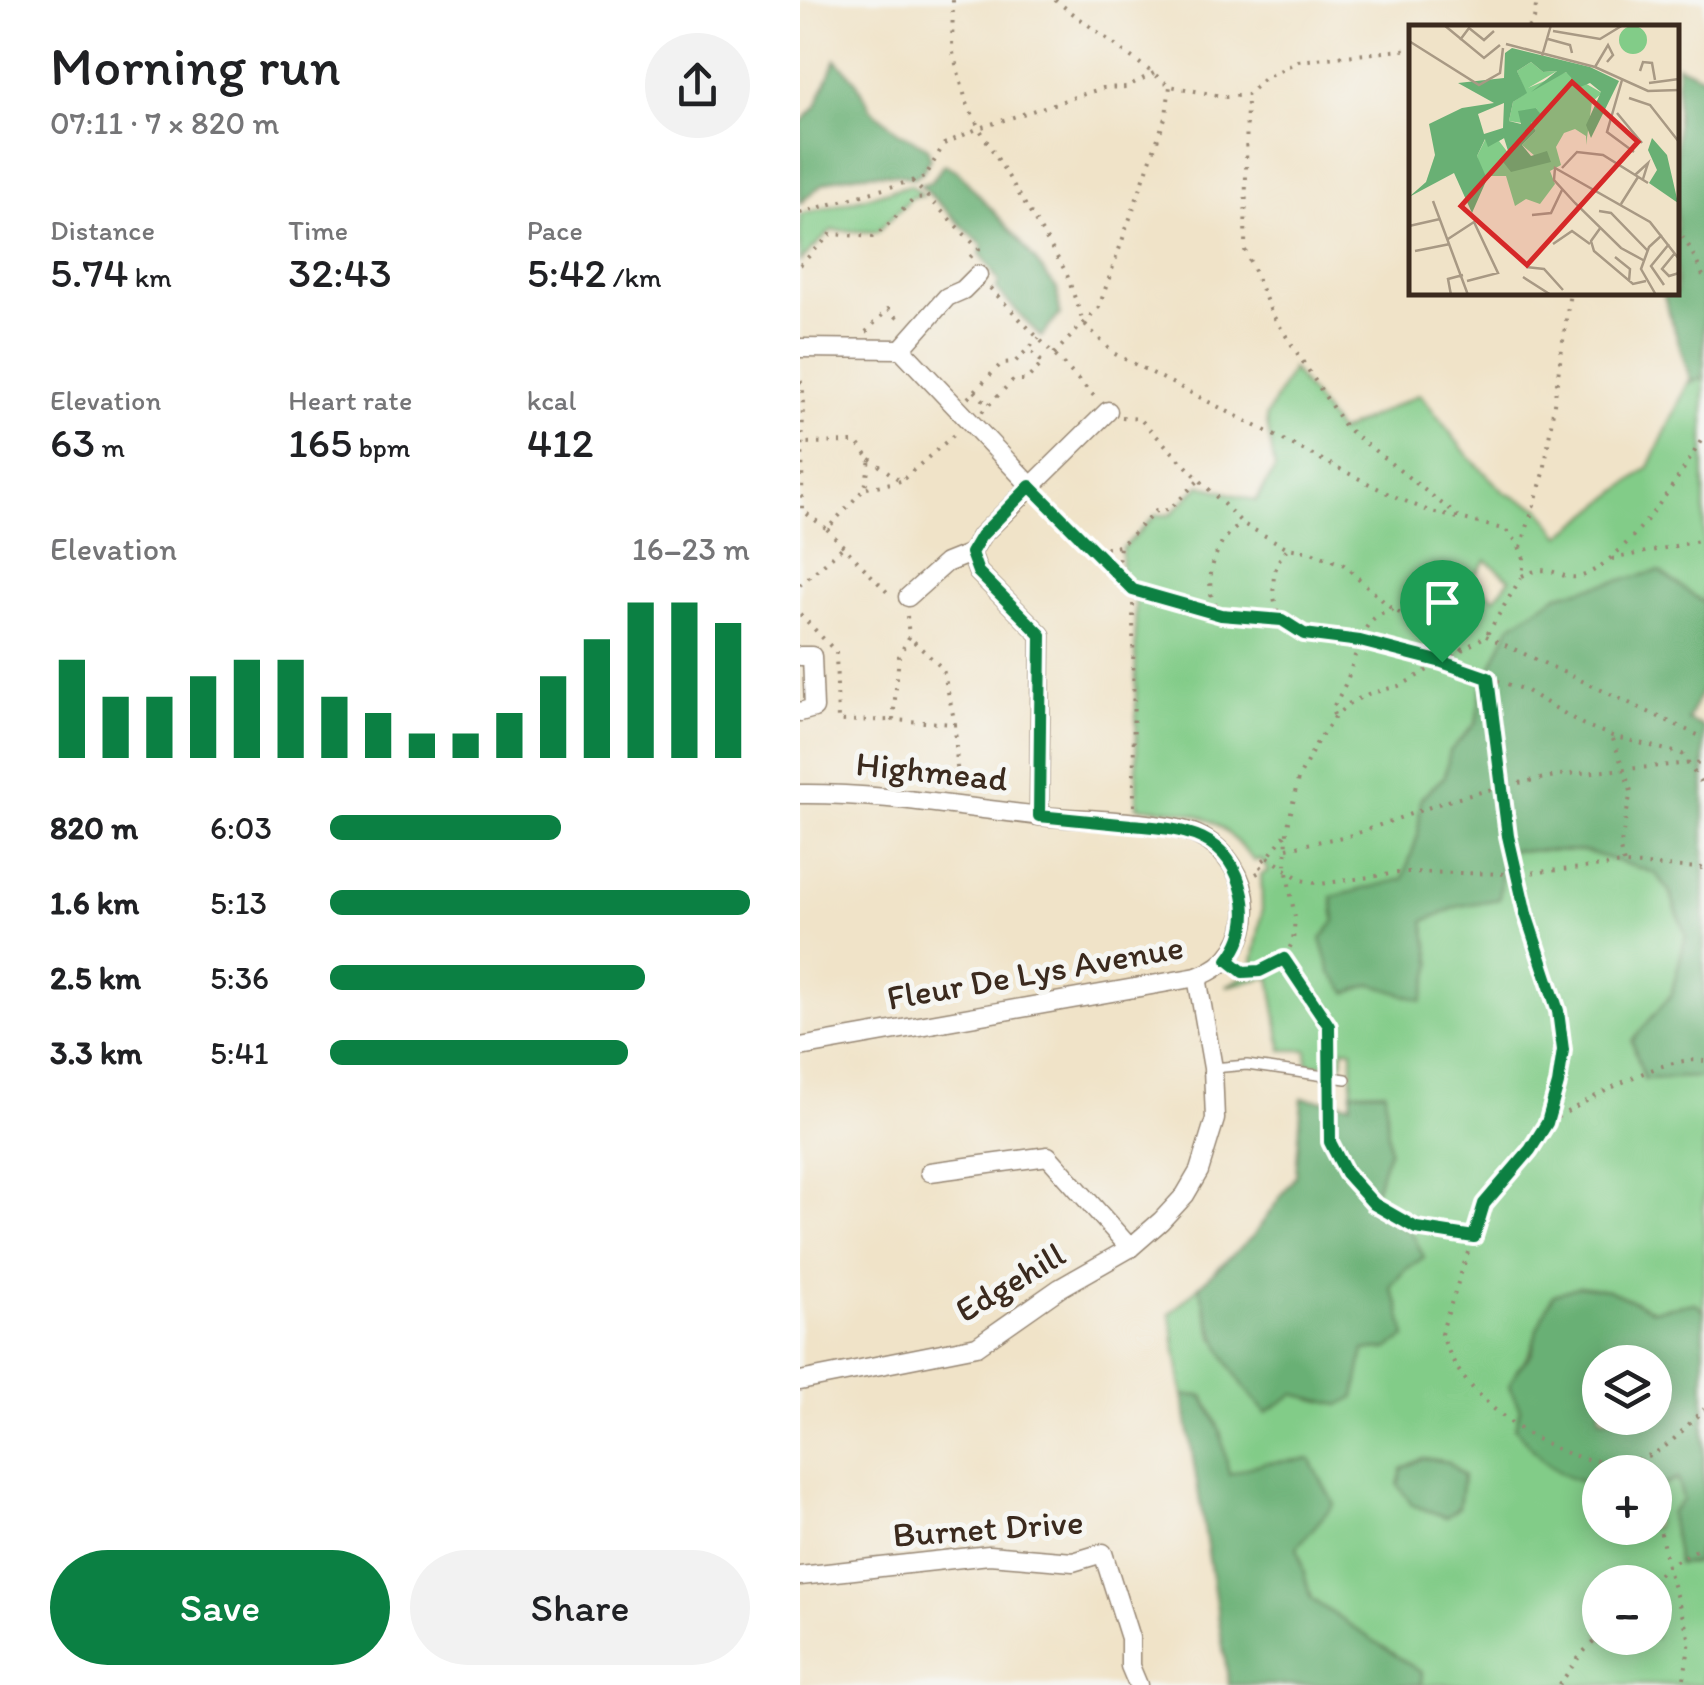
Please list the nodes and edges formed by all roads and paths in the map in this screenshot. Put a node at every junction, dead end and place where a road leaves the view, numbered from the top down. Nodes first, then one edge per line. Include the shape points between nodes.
1 (954, 0) edge
2 (1055, 0) edge
3 (1537, 0) edge
4 (1530, 25) edge
5 (1409, 49) edge
6 (1154, 73) junction
7 (1170, 86) junction
8 (1247, 95) junction
9 (979, 128) junction
10 (912, 182) junction
11 (928, 198) junction
12 (800, 213) edge
13 (1679, 232) edge
14 (800, 265) edge
15 (978, 275) junction
16 (1704, 278) edge
17 (1570, 295) edge
18 (1084, 322) junction
19 (905, 325) dead end
20 (1039, 338) junction
21 (857, 341) dead end
22 (800, 348) edge
23 (901, 348) junction
24 (1028, 348) junction
25 (1054, 354) junction
26 (800, 381) edge
27 (975, 391) junction
28 (964, 402) dead end
29 (989, 406) junction
30 (1110, 410) junction
31 (974, 419) junction
32 (1704, 435) edge
33 (804, 443) dead end
34 (870, 459) junction
35 (901, 481) junction
36 (1198, 481) junction
37 (1030, 486) junction
38 (864, 488) junction
39 (1460, 518) junction
40 (1243, 524) junction
41 (826, 528) junction
42 (1704, 540) edge
43 (844, 546) junction
44 (1120, 546) junction
45 (1288, 548) junction
46 (1520, 548) junction
47 (1093, 549) junction
48 (971, 553) junction
49 (1608, 560) junction
50 (1117, 574) junction
51 (1522, 576) junction
52 (923, 584) junction
53 (800, 585) edge
54 (1133, 590) junction
55 (888, 593) junction
56 (904, 605) junction
57 (1394, 610) junction
58 (800, 614) edge
59 (1221, 615) junction
60 (1282, 620) junction
61 (1486, 636) junction
62 (909, 637) junction
63 (1360, 641) junction
64 (1464, 650) junction
65 (800, 656) edge
66 (1442, 662) junction
67 (1488, 678) junction
68 (800, 712) edge
69 (1334, 717) junction
70 (892, 720) junction
71 (956, 724) junction
72 (1612, 736) junction
73 (1704, 738) edge
74 (1688, 761) junction
75 (1704, 762) edge
76 (1624, 770) junction
77 (1503, 786) junction
78 (1704, 787) edge
79 (800, 794) edge
80 (959, 807) junction
81 (1134, 812) dead end
82 (1039, 816) junction
83 (1176, 828) joint
84 (1287, 831) junction
85 (1287, 848) junction
86 (1268, 857) junction
87 (1624, 864) junction
88 (1286, 867) junction
89 (1704, 868) edge
90 (1517, 874) junction
91 (1252, 876) dead end
92 (1284, 959) junction
93 (1228, 960) junction
94 (1198, 976) junction
95 (800, 1047) edge
96 (1704, 1062) edge
97 (1213, 1068) junction
98 (1330, 1078) junction
99 (1346, 1079) dead end
100 (1547, 1123) junction
101 (930, 1172) dead end
102 (1474, 1237) junction
103 (1130, 1248) junction
104 (800, 1381) edge
105 (1704, 1409) edge
106 (1645, 1455) edge
107 (1582, 1460) edge
108 (1704, 1546) edge
109 (1669, 1565) edge
110 (800, 1576) edge
111 (1672, 1582) edge
112 (1582, 1653) edge
113 (1138, 1685) edge
114 (1560, 1685) edge
115 (1683, 1685) edge

1 - 9 path via 952,49
2 - 6 path
3 - 4 path
5 - 8 path via 1298,60
6 - 7 path
6 - 9 path
7 - 8 path
7 - 18 path via 1114,272 1100,308
8 - 39 path via 1245,250 1272,314 1345,427
9 - 10 path via 944,144 925,177
9 - 18 path via 1066,272
10 - 11 path
10 - 12 path
11 - 14 path via 914,199 875,237 831,234
11 - 15 path via 978,248
13 - 16 path
15 - 20 path
15 - 23 street via 947,297
17 - 46 path via 1544,473
18 - 25 path
18 - 39 path via 1130,362 1391,495
19 - 21 path via 888,309
20 - 24 path
20 - 25 path
22 - 23 street
23 - 31 street
24 - 27 path
24 - 29 path via 1042,363
25 - 30 path
26 - 41 path via 802,510
27 - 28 path
27 - 29 path
29 - 31 path
30 - 36 path via 1140,419
30 - 37 street
31 - 35 path
31 - 37 street
32 - 49 path
33 - 34 path via 856,442
34 - 35 path
34 - 38 path
35 - 38 path
36 - 40 path
36 - 44 path
37 - 47 path
37 - 48 street
38 - 41 path
39 - 46 path via 1506,530
40 - 45 path
40 - 59 path via 1226,534 1213,571 1211,593
41 - 43 path
42 - 49 path
43 - 53 path
43 - 55 path
44 - 47 path
44 - 50 path
45 - 57 path via 1344,565
45 - 60 path via 1278,558 1273,593
46 - 51 path
47 - 50 path
48 - 52 street via 946,563
48 - 82 street via 978,572 1041,635
49 - 51 path via 1581,576 1537,568
50 - 54 path
51 - 61 path
52 - 55 path via 903,580
52 - 56 street
54 - 59 path
54 - 81 path
55 - 56 path
56 - 62 path
57 - 63 path via 1368,622
57 - 64 path
58 - 70 path via 836,652 838,720
59 - 60 path
60 - 63 path via 1304,634
61 - 64 path
61 - 73 path
62 - 70 path via 900,656
62 - 71 path via 943,669
63 - 66 path
63 - 69 path
64 - 66 path
65 - 68 street via 812,656 814,708
66 - 67 path
66 - 69 path via 1402,686 1368,694
67 - 72 path
67 - 77 path
69 - 84 path via 1298,779
70 - 71 path
71 - 80 path
72 - 74 path
72 - 76 path
74 - 75 path
74 - 76 path
74 - 78 path
76 - 77 path
76 - 87 path via 1632,790 1620,849
77 - 85 path via 1352,835
77 - 90 path
79 - 80 street, Highmead via 856,793
80 - 82 street, Highmead
82 - 83 street, Highmead
83 - 93 street, Fleur De Lys Avenue via 1216,845 1240,880 1246,922
84 - 85 path
84 - 86 path
85 - 88 path
86 - 88 path
86 - 91 path
87 - 89 path
87 - 90 path
88 - 90 path via 1320,884 1405,872
88 - 92 path via 1294,918
90 - 100 path via 1558,1011 1563,1050
92 - 93 path via 1243,972
92 - 98 path via 1329,1026
93 - 94 street, Fleur De Lys Avenue
94 - 95 street, Fleur De Lys Avenue
94 - 97 street, Edgehill
96 - 100 path via 1687,1058
97 - 98 lane via 1247,1065
97 - 103 street, Edgehill via 1215,1118 1199,1171 1185,1195
98 - 99 lane
98 - 102 path via 1330,1142 1374,1204 1416,1228
100 - 102 path via 1484,1204
101 - 103 street, Edgehill via 1048,1156
102 - 107 path via 1441,1334 1460,1374 1493,1409
103 - 104 street, Edgehill via 977,1346
105 - 106 path
108 - 109 path
110 - 113 street, Burnet Drive via 990,1554 1072,1562 1103,1553
111 - 115 path via 1690,1640
112 - 114 path

